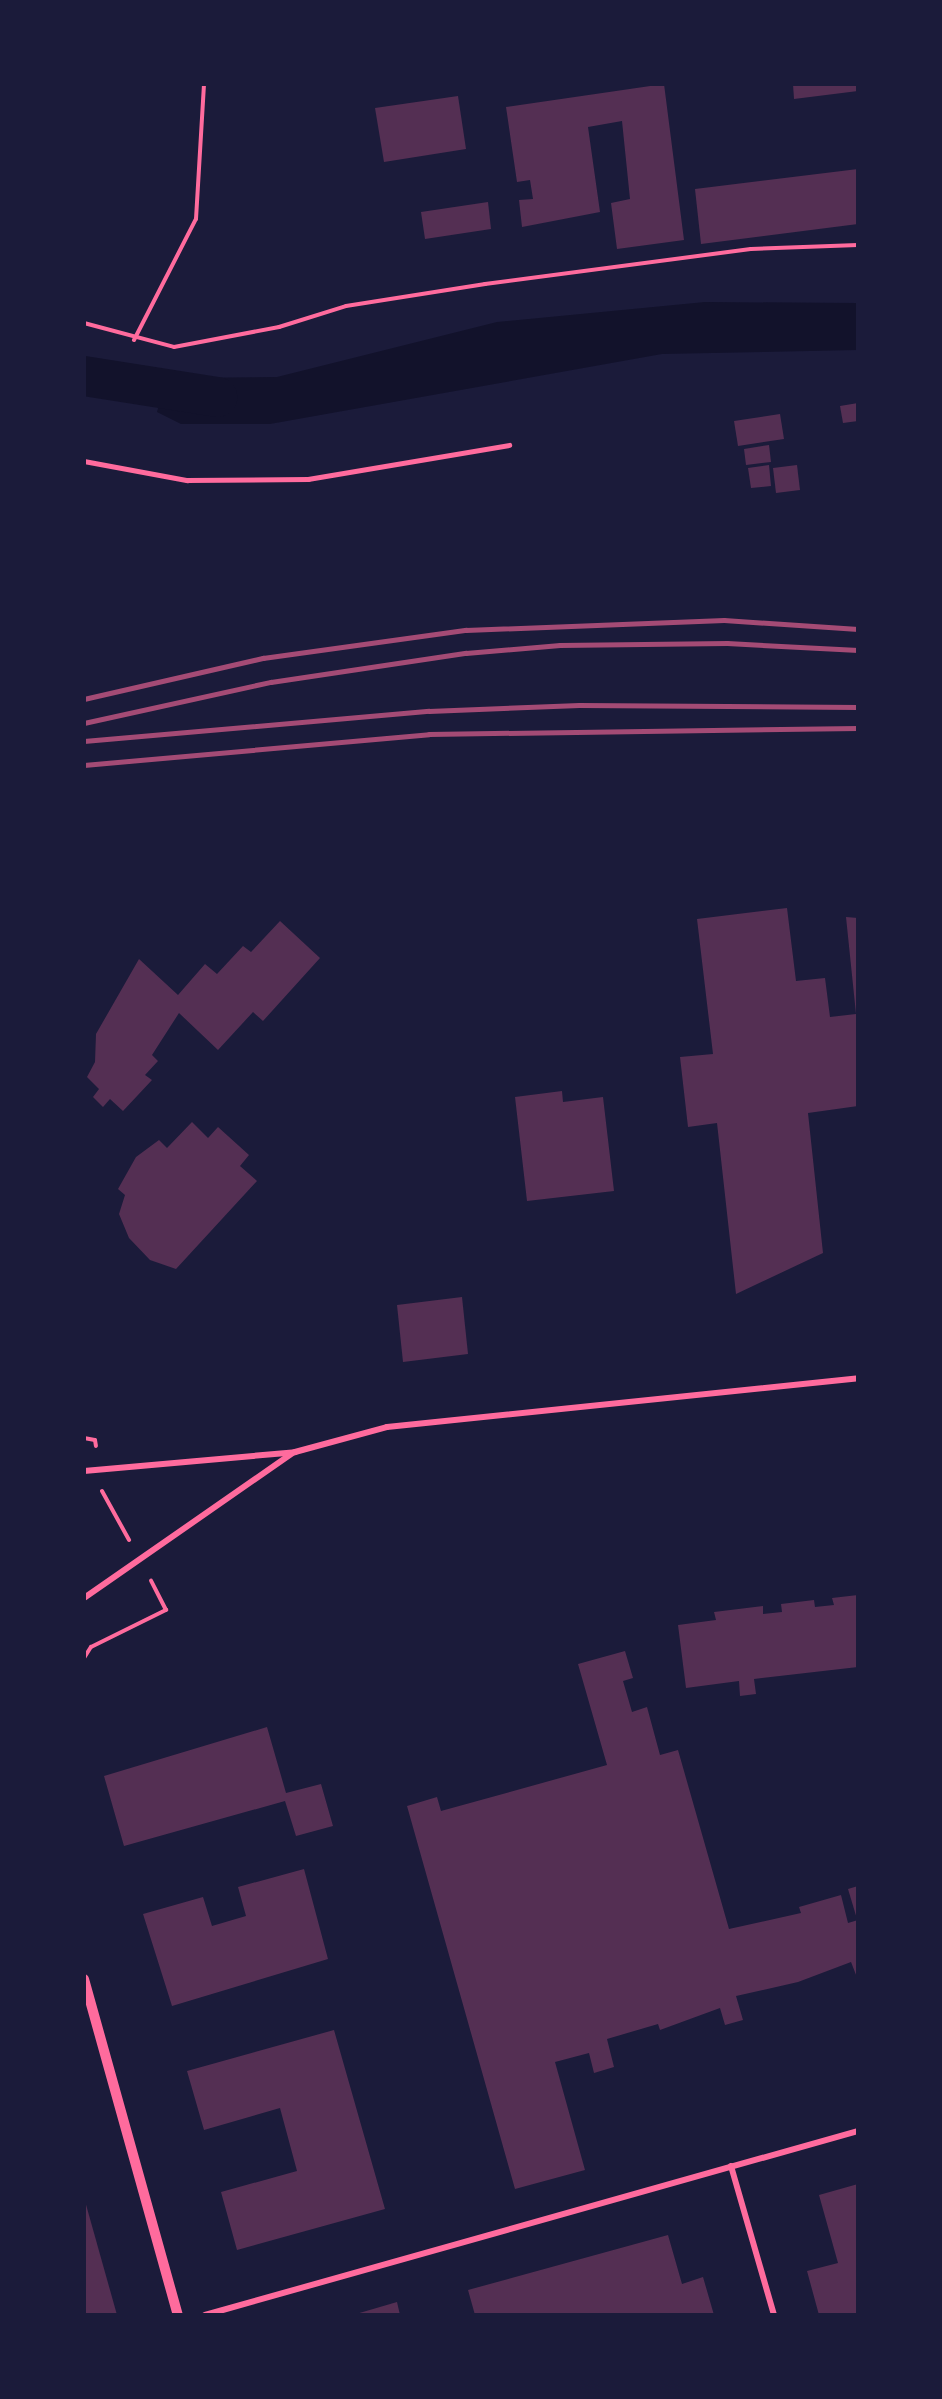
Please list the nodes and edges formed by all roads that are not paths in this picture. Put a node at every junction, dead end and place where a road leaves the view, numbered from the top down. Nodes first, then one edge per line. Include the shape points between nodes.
1 (509, 445) dead end
2 (84, 461) edge
3 (858, 1378) edge
4 (295, 1452) junction
5 (84, 1471) edge
6 (84, 1598) edge
7 (84, 1979) edge
8 (858, 2131) edge
9 (731, 2166) junction
10 (178, 2315) edge
11 (205, 2315) edge
12 (774, 2315) edge

1 - 2 lane via 308,479 187,480
3 - 4 street via 387,1427
4 - 5 street
4 - 6 street
7 - 10 street
8 - 9 street
9 - 11 street
9 - 12 street

